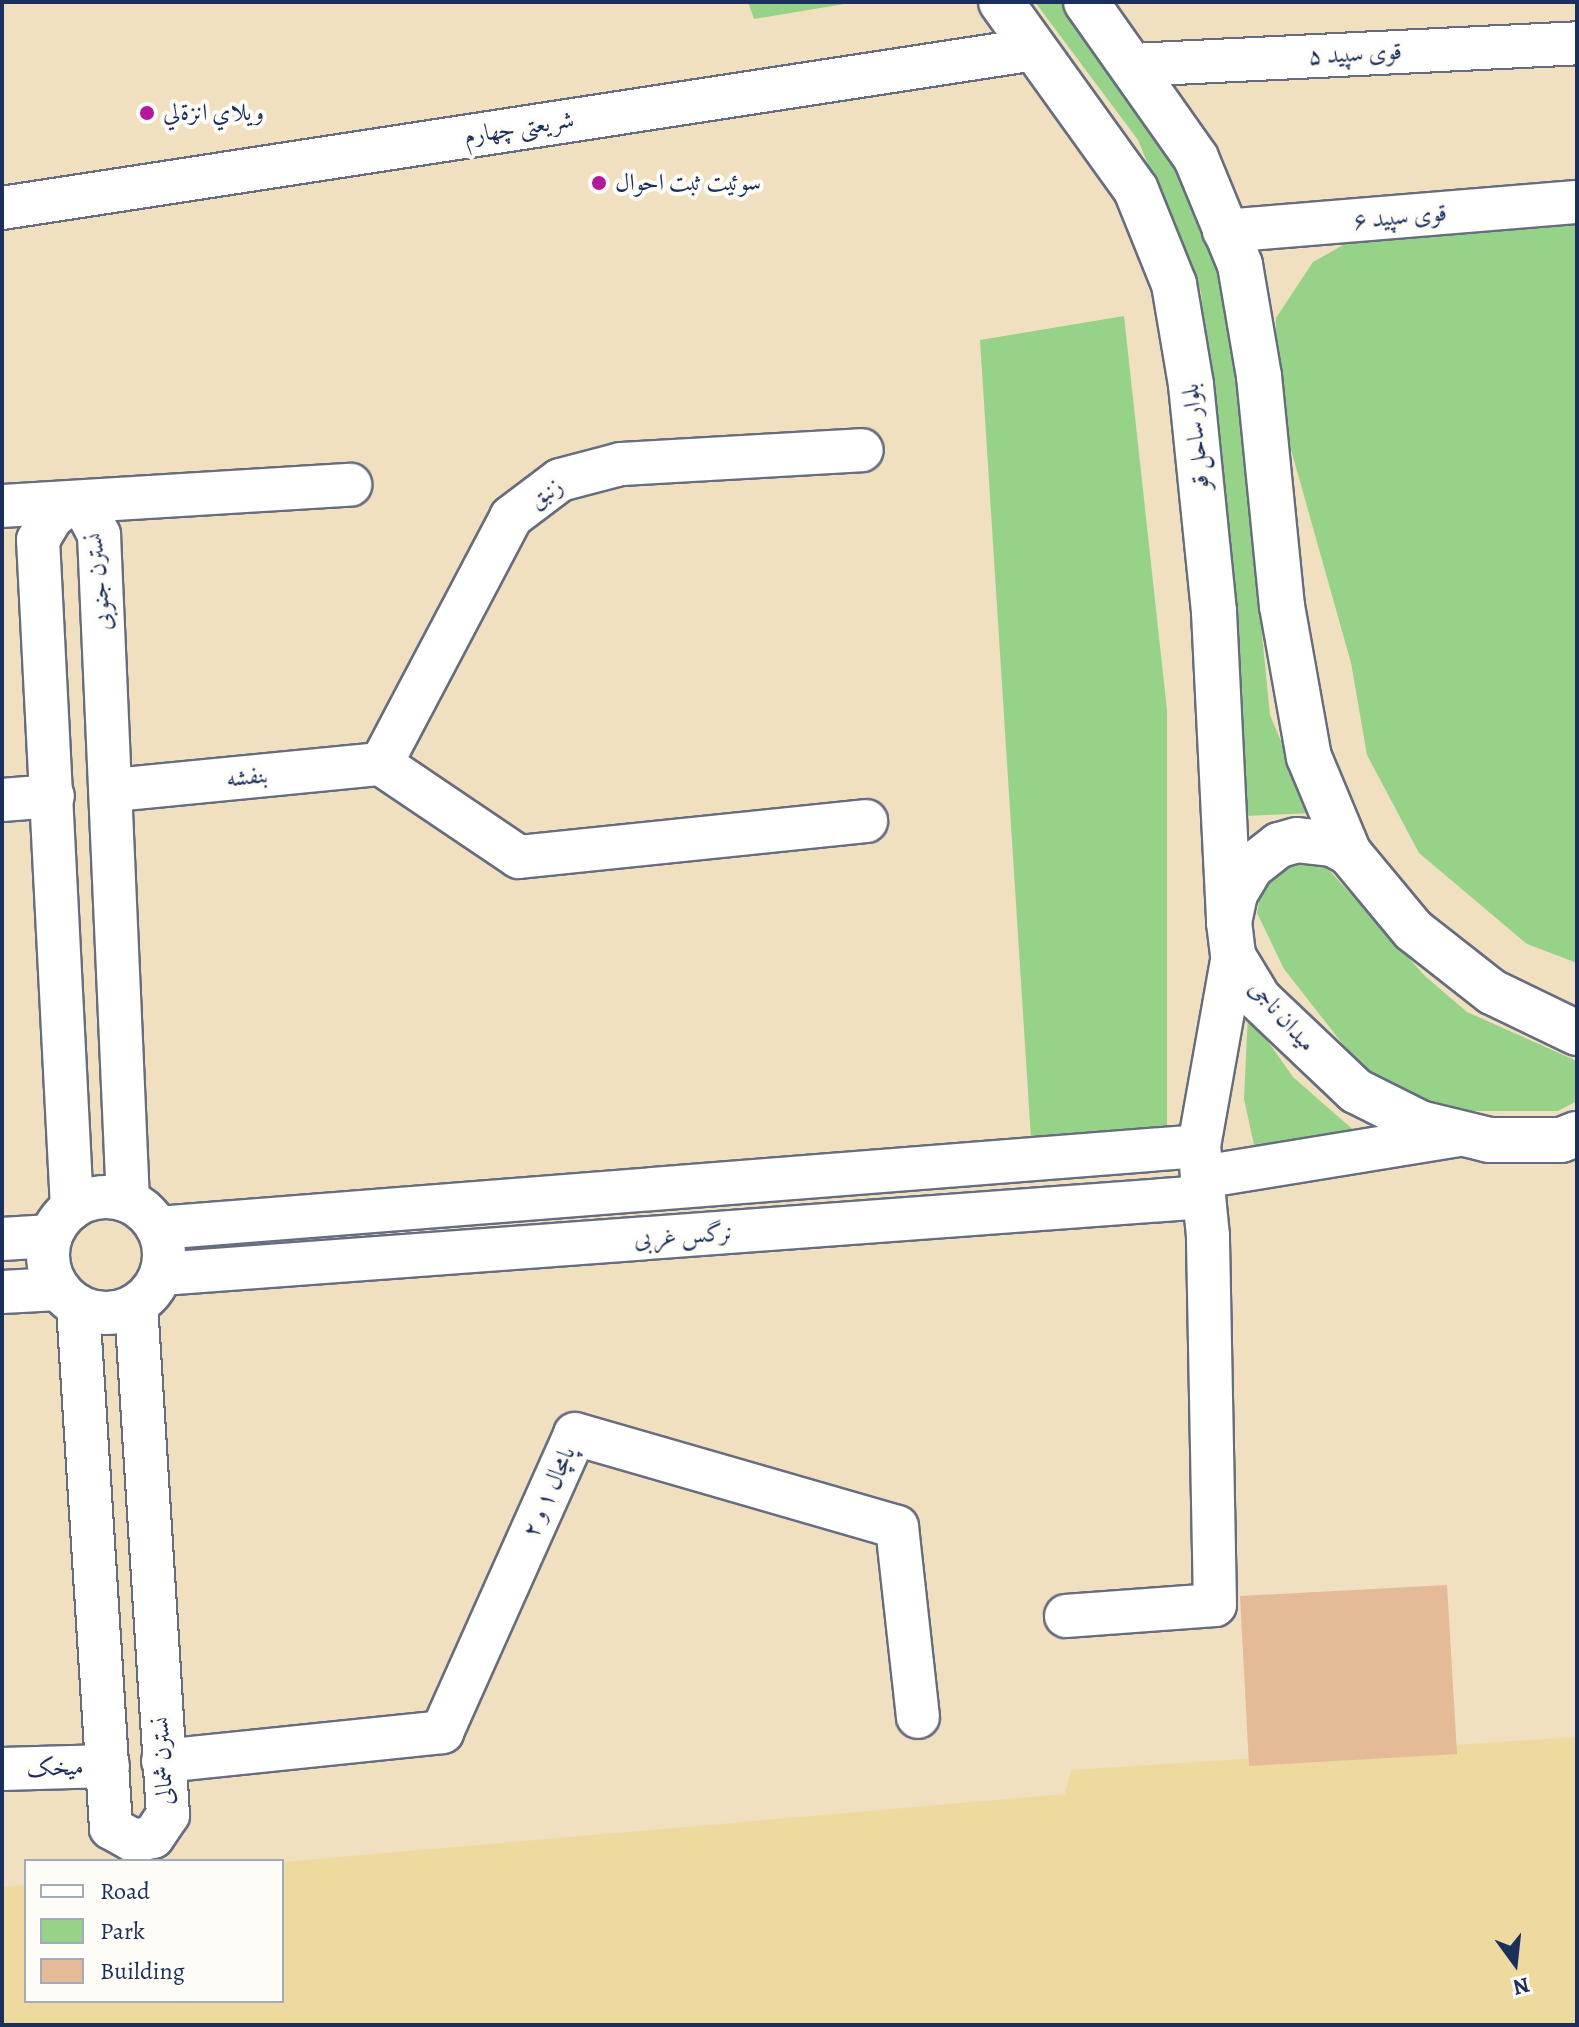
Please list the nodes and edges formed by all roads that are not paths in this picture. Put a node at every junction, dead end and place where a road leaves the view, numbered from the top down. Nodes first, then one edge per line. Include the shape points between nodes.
1 (1001, 2) edge
2 (1086, 2) edge
3 (1577, 43) edge
4 (1035, 49) junction
5 (1133, 65) junction
6 (1577, 202) edge
7 (2, 208) edge
8 (1224, 231) junction
9 (862, 450) dead end
10 (350, 485) dead end
11 (71, 502) junction
12 (2, 506) edge
13 (381, 764) junction
14 (114, 790) junction
15 (53, 796) junction
16 (2, 800) edge
17 (866, 821) dead end
18 (1349, 853) junction
19 (1231, 939) junction
20 (1577, 1033) edge
21 (1466, 1134) junction
22 (1572, 1137) edge
23 (1202, 1173) junction
24 (128, 1201) junction
25 (61, 1222) junction
26 (158, 1228) junction
27 (2, 1239) edge
28 (149, 1290) junction
29 (2, 1292) edge
30 (68, 1297) junction
31 (1066, 1616) dead end
32 (918, 1717) dead end
33 (163, 1761) junction
34 (108, 1766) junction
35 (2, 1769) edge

1 - 4 main road, بلوار ساحل قو
2 - 5 main road
3 - 5 street, قوی سپید ۵
4 - 7 street, شریعتی چهارم
4 - 19 main road, بلوار ساحل قو via 1136,190 1174,284 1191,385 1214,612
5 - 8 main road via 1196,158
6 - 8 street, قوی سپید ۶
8 - 18 main road via 1240,265 1259,376 1282,606 1309,757
9 - 13 street, زنبق via 621,464 560,480 511,517
10 - 11 street
11 - 12 street
11 - 14 street, نسترن جنوبی via 87,512 99,535
11 - 15 street, نسترن جنوبی via 52,517 38,540
13 - 14 street, بنفشه
13 - 17 street via 519,857
14 - 24 street, نسترن جنوبی
15 - 16 street
15 - 25 street, نسترن جنوبی
18 - 19 main road via 1315,840 1271,849 1241,882
18 - 20 main road via 1413,930 1492,992
19 - 21 main road, میدان ناجی via 1259,999 1356,1091 1420,1123
19 - 23 street
21 - 22 main road, میدان ناجی via 1489,1140
21 - 23 street
23 - 26 street, نرگس غربی
23 - 28 street, نرگس غربی
23 - 31 street via 1215,1605
24 - 25 street via 99,1197
24 - 26 street
25 - 27 street
25 - 30 street via 49,1263
26 - 28 street via 164,1243
28 - 30 street via 97,1312
28 - 33 street, نسترن شمالی
29 - 30 street
30 - 34 street, نسترن شمالی
32 - 33 street, پامچال ۱ و ۲ via 897,1527 575,1434 442,1732
33 - 34 street, نسترن شمالی via 168,1815 153,1837 134,1841 111,1828
34 - 35 street, میخک

